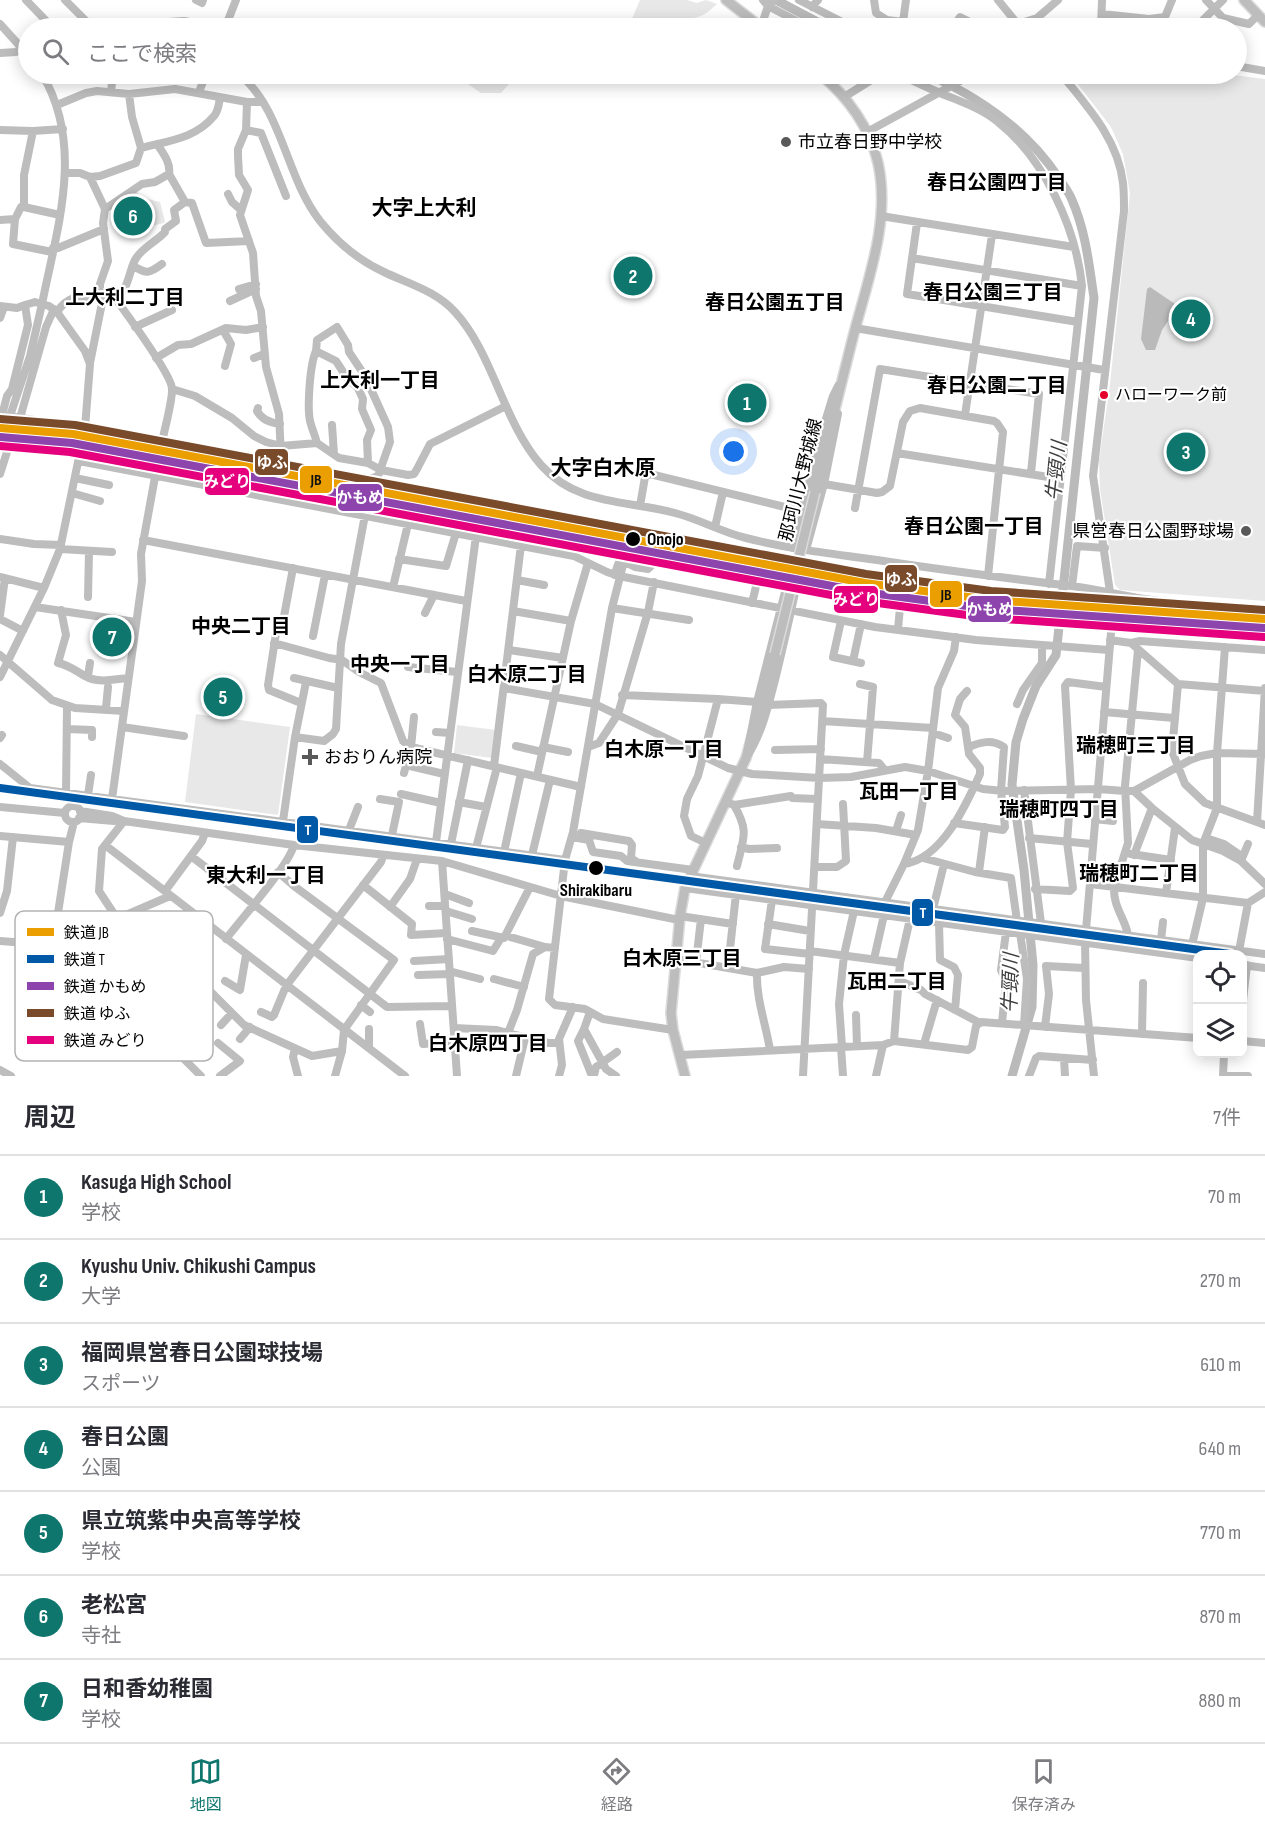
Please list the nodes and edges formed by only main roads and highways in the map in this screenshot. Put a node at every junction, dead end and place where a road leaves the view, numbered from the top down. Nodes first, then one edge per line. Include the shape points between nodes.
1 (726, 0) edge
2 (1244, 0) edge
3 (1253, 0) edge
4 (1263, 17) edge
5 (748, 18) edge
6 (830, 84) edge
7 (686, 1076) edge

1 - 5 main road
2 - 4 main road
3 - 4 main road
6 - 7 main road, 那珂川大野城線, bridge via 858,115 874,147 881,185 881,216 775,654 746,758 730,803 686,888 671,1013

